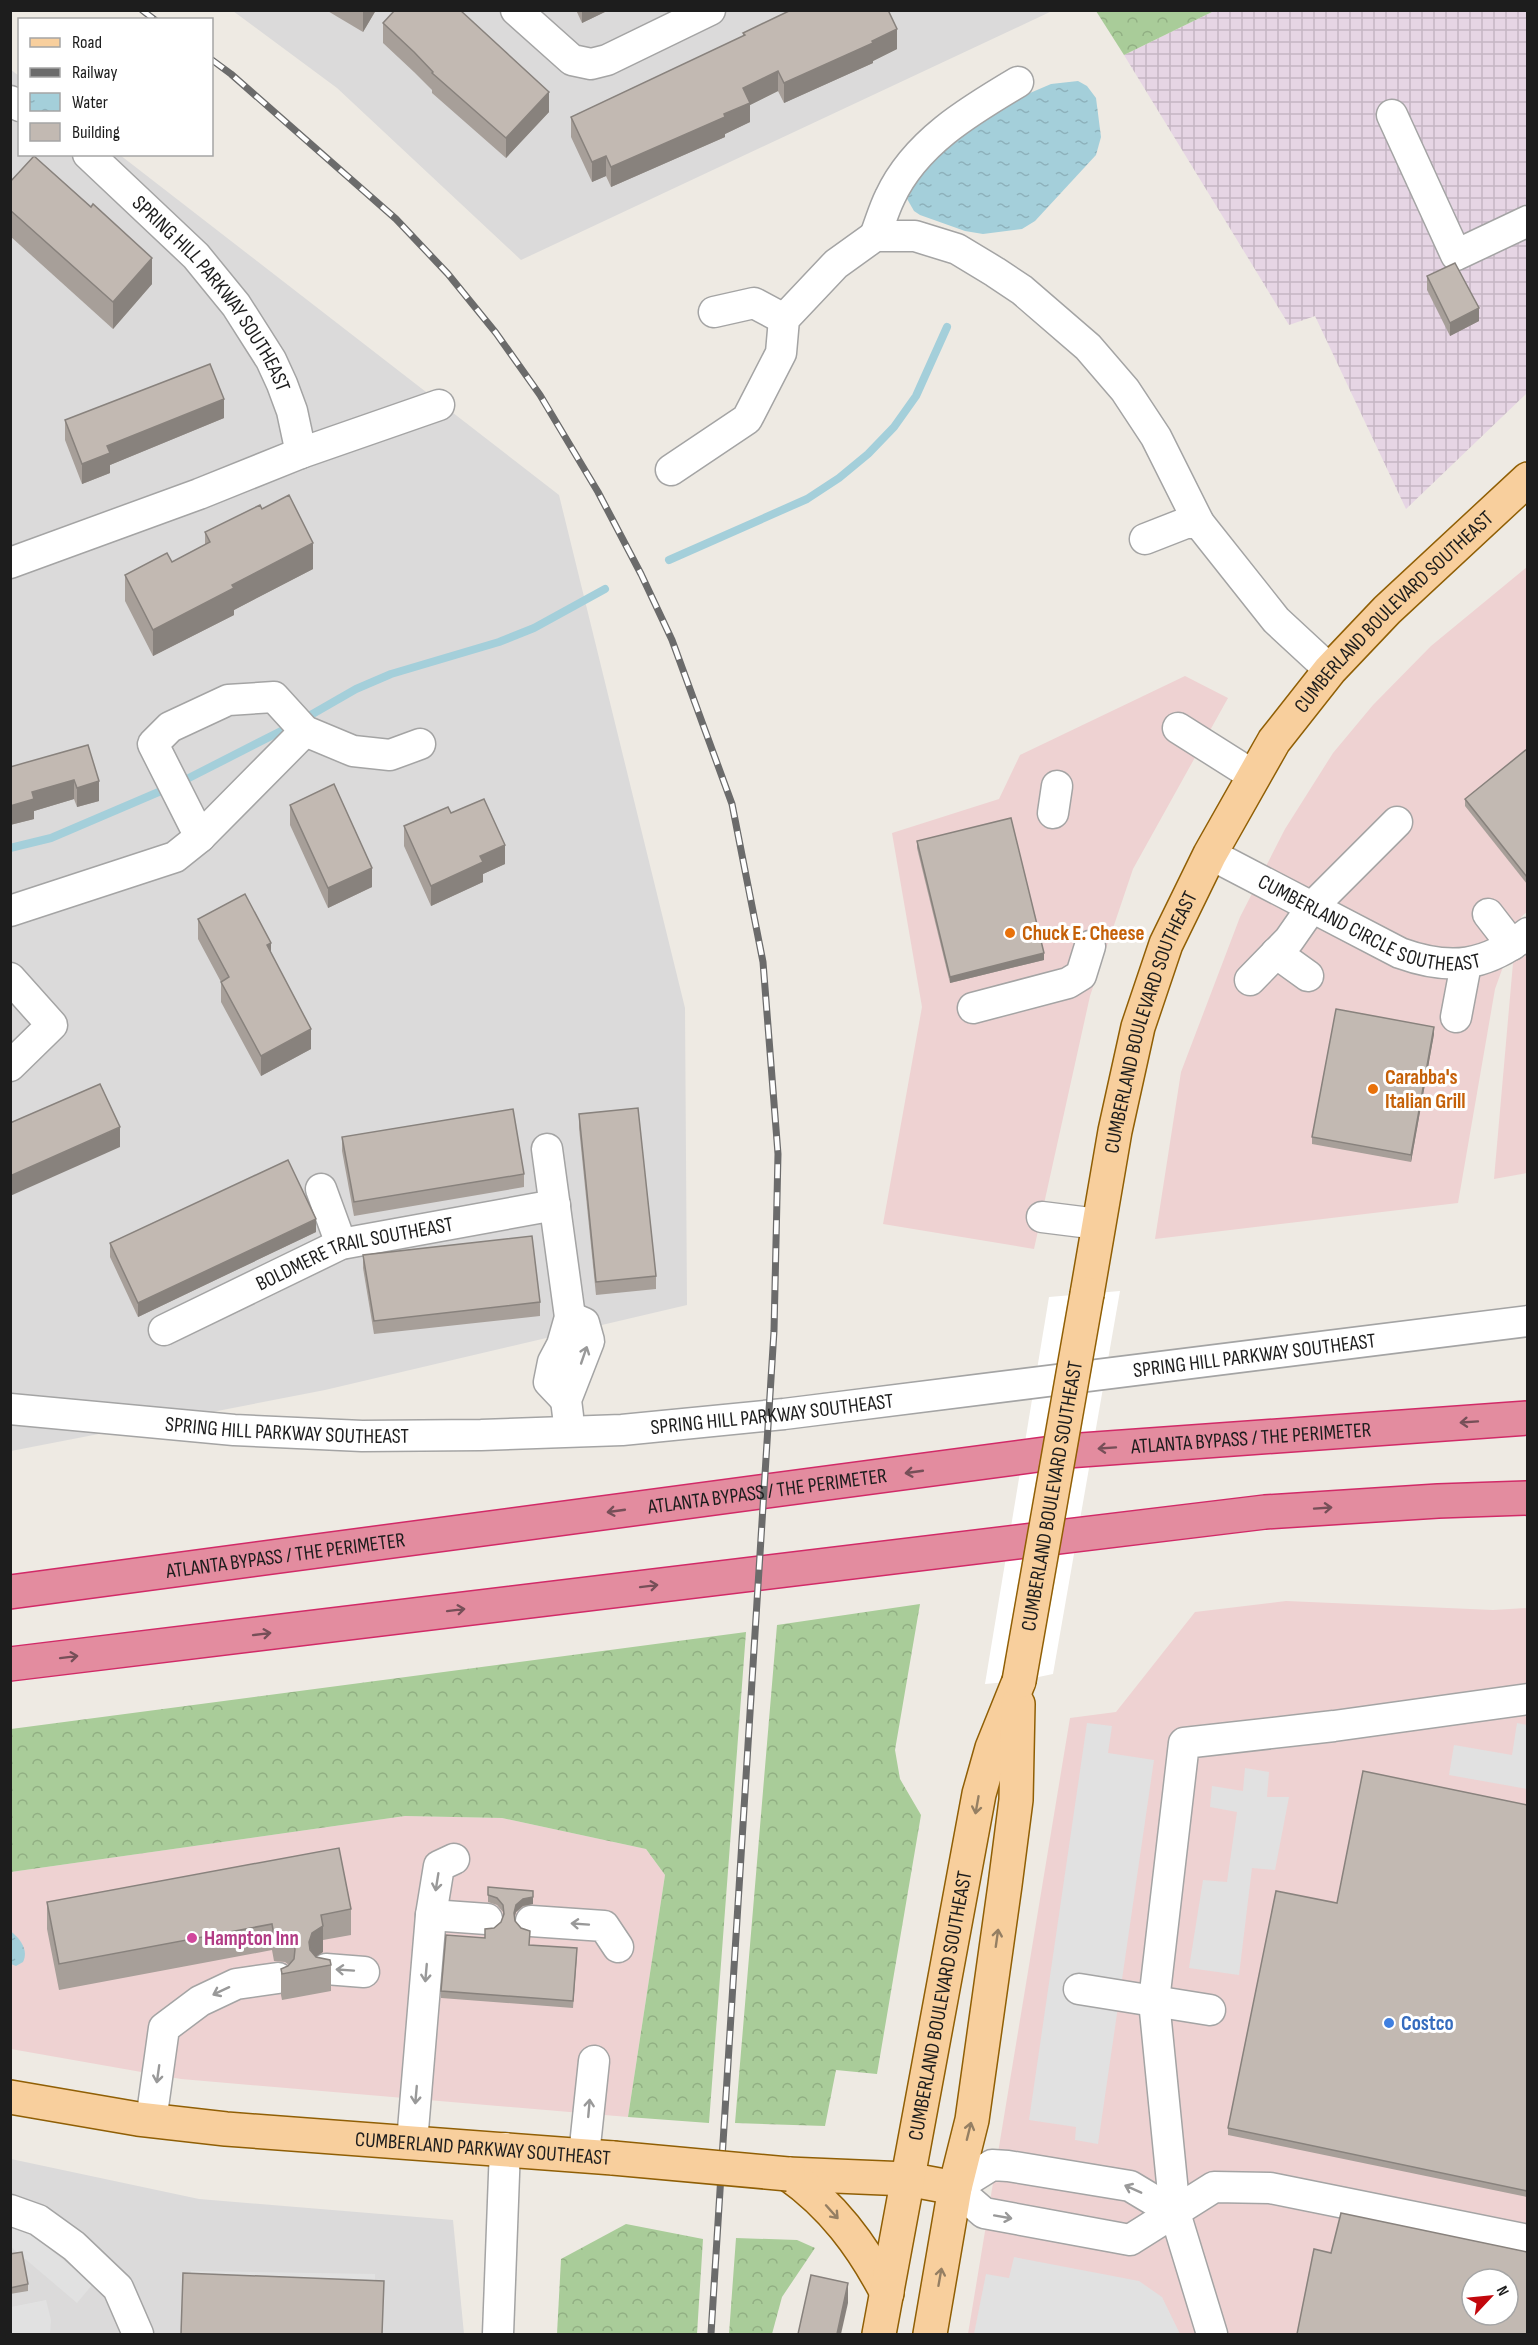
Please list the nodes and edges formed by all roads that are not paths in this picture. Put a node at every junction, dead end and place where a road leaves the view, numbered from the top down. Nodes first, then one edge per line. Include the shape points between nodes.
1 (516, 10) edge
2 (710, 10) edge
3 (1018, 82) dead end
4 (1392, 115) dead end
5 (90, 156) edge
6 (1527, 221) edge
7 (875, 236) junction
8 (714, 312) dead end
9 (784, 319) junction
10 (439, 405) dead end
11 (301, 453) junction
12 (671, 470) dead end
13 (1527, 479) edge
14 (1199, 523) junction
15 (1145, 539) dead end
16 (10, 563) edge
17 (1330, 670) junction
18 (1178, 728) dead end
19 (305, 731) junction
20 (420, 744) dead end
21 (1254, 776) junction
22 (1397, 822) dead end
23 (200, 837) junction
24 (1210, 854) junction
25 (1312, 907) junction
26 (10, 911) edge
27 (1488, 914) dead end
28 (1520, 939) edge
29 (1090, 946) dead end
30 (1276, 953) junction
31 (1466, 964) junction
32 (1308, 976) dead end
33 (10, 978) edge
34 (1250, 980) dead end
35 (973, 1008) dead end
36 (1456, 1017) dead end
37 (10, 1066) edge
38 (547, 1149) dead end
39 (321, 1189) dead end
40 (555, 1205) junction
41 (1042, 1217) dead end
42 (1098, 1224) junction
43 (341, 1244) junction
44 (1527, 1321) edge
45 (164, 1330) dead end
46 (10, 1409) edge
47 (1527, 1418) edge
48 (569, 1430) junction
49 (1527, 1498) edge
50 (10, 1592) edge
51 (10, 1664) edge
52 (1019, 1681) junction
53 (1527, 1699) edge
54 (454, 1859) dead end
55 (431, 1915) junction
56 (487, 1919) dead end
57 (531, 1921) dead end
58 (618, 1947) dead end
59 (326, 1969) edge
60 (364, 1971) dead end
61 (278, 1978) dead end
62 (1079, 1989) dead end
63 (1154, 2001) junction
64 (1210, 2010) dead end
65 (594, 2061) dead end
66 (10, 2097) edge
67 (151, 2121) junction
68 (412, 2142) junction
69 (505, 2148) junction
70 (598, 2157) junction
71 (788, 2174) junction
72 (907, 2179) junction
73 (955, 2188) junction
74 (10, 2210) edge
75 (1175, 2213) junction
76 (1527, 2240) edge
77 (887, 2294) junction
78 (498, 2328) edge
79 (138, 2334) edge
80 (879, 2334) edge
81 (930, 2334) edge
82 (1212, 2334) edge

1 - 2 street via 572,60 591,64
3 - 7 street via 976,107 933,140 890,195
4 - 6 street via 1456,255
5 - 11 street, SPRING HILL PARKWAY SOUTHEAST via 196,256 236,305 282,384
7 - 9 street via 836,264
7 - 14 street via 915,236 957,249 1022,290 1088,347 1125,390 1156,437
8 - 9 street via 754,303
9 - 12 street via 781,353 747,419
10 - 11 street
11 - 16 street
13 - 17 main road, CUMBERLAND BOULEVARD SOUTHEAST via 1387,610
14 - 15 street via 1186,523
14 - 17 street via 1275,620
17 - 21 main road, CUMBERLAND BOULEVARD SOUTHEAST via 1274,741
18 - 21 street
19 - 20 street via 353,751 390,755
19 - 23 street
19 - 23 street via 274,696 228,700 171,728 153,744
21 - 24 main road, CUMBERLAND BOULEVARD SOUTHEAST
22 - 25 street
23 - 26 street via 175,857
24 - 25 street, CUMBERLAND CIRCLE SOUTHEAST
24 - 42 main road, CUMBERLAND BOULEVARD SOUTHEAST via 1166,944 1138,1027
25 - 30 street
25 - 31 street, CUMBERLAND CIRCLE SOUTHEAST via 1400,953 1446,965
27 - 28 street
28 - 31 street, CUMBERLAND CIRCLE SOUTHEAST via 1485,959
29 - 35 street via 1081,975 1068,983
30 - 32 street
30 - 34 street
31 - 36 street
33 - 37 street via 52,1024
38 - 40 street
39 - 43 street
40 - 43 street, BOLDMERE TRAIL SOUTHEAST
40 - 48 street via 570,1317 549,1382 566,1400
41 - 42 street
42 - 52 main road, CUMBERLAND BOULEVARD SOUTHEAST, bridge
43 - 45 street, BOLDMERE TRAIL SOUTHEAST
44 - 48 street, SPRING HILL PARKWAY SOUTHEAST via 784,1414 622,1430
46 - 48 street, SPRING HILL PARKWAY SOUTHEAST via 234,1430 362,1436
47 -> 50 highway, ATLANTA BYPASS / THE PERIMETER via 1067,1451
51 -> 49 highway via 1265,1512
52 -> 72 main road, CUMBERLAND BOULEVARD SOUTHEAST via 979,1794
73 -> 52 main road, CUMBERLAND BOULEVARD SOUTHEAST via 972,2120 1016,1800
53 - 63 street via 1184,1743
54 -> 55 street via 439,1866
55 - 56 street
55 -> 68 street
58 -> 57 street via 604,1926
60 -> 59 street
61 -> 67 street via 237,1984 200,2001 164,2028
62 - 63 street
63 - 64 street
63 - 75 street
70 -> 65 street
66 - 67 main road, CUMBERLAND PARKWAY SOUTHEAST
67 - 68 main road, CUMBERLAND PARKWAY SOUTHEAST
68 - 69 main road, CUMBERLAND PARKWAY SOUTHEAST
69 - 70 main road, CUMBERLAND PARKWAY SOUTHEAST
69 - 78 street
70 - 71 main road, CUMBERLAND PARKWAY SOUTHEAST, bridge
71 - 72 main road, CUMBERLAND PARKWAY SOUTHEAST
71 -> 77 main road via 810,2190 846,2228
72 - 73 main road, CUMBERLAND PARKWAY SOUTHEAST
72 - 77 main road, CUMBERLAND BOULEVARD SOUTHEAST
75 -> 73 street via 1130,2186 992,2165
73 -> 75 street via 984,2213 1130,2240
81 -> 73 main road, CUMBERLAND BOULEVARD SOUTHEAST
74 - 79 street via 38,2220 74,2246 118,2288
75 - 76 street via 1214,2187 1270,2188 1360,2220
75 - 82 street
77 - 80 main road, CUMBERLAND BOULEVARD SOUTHEAST

